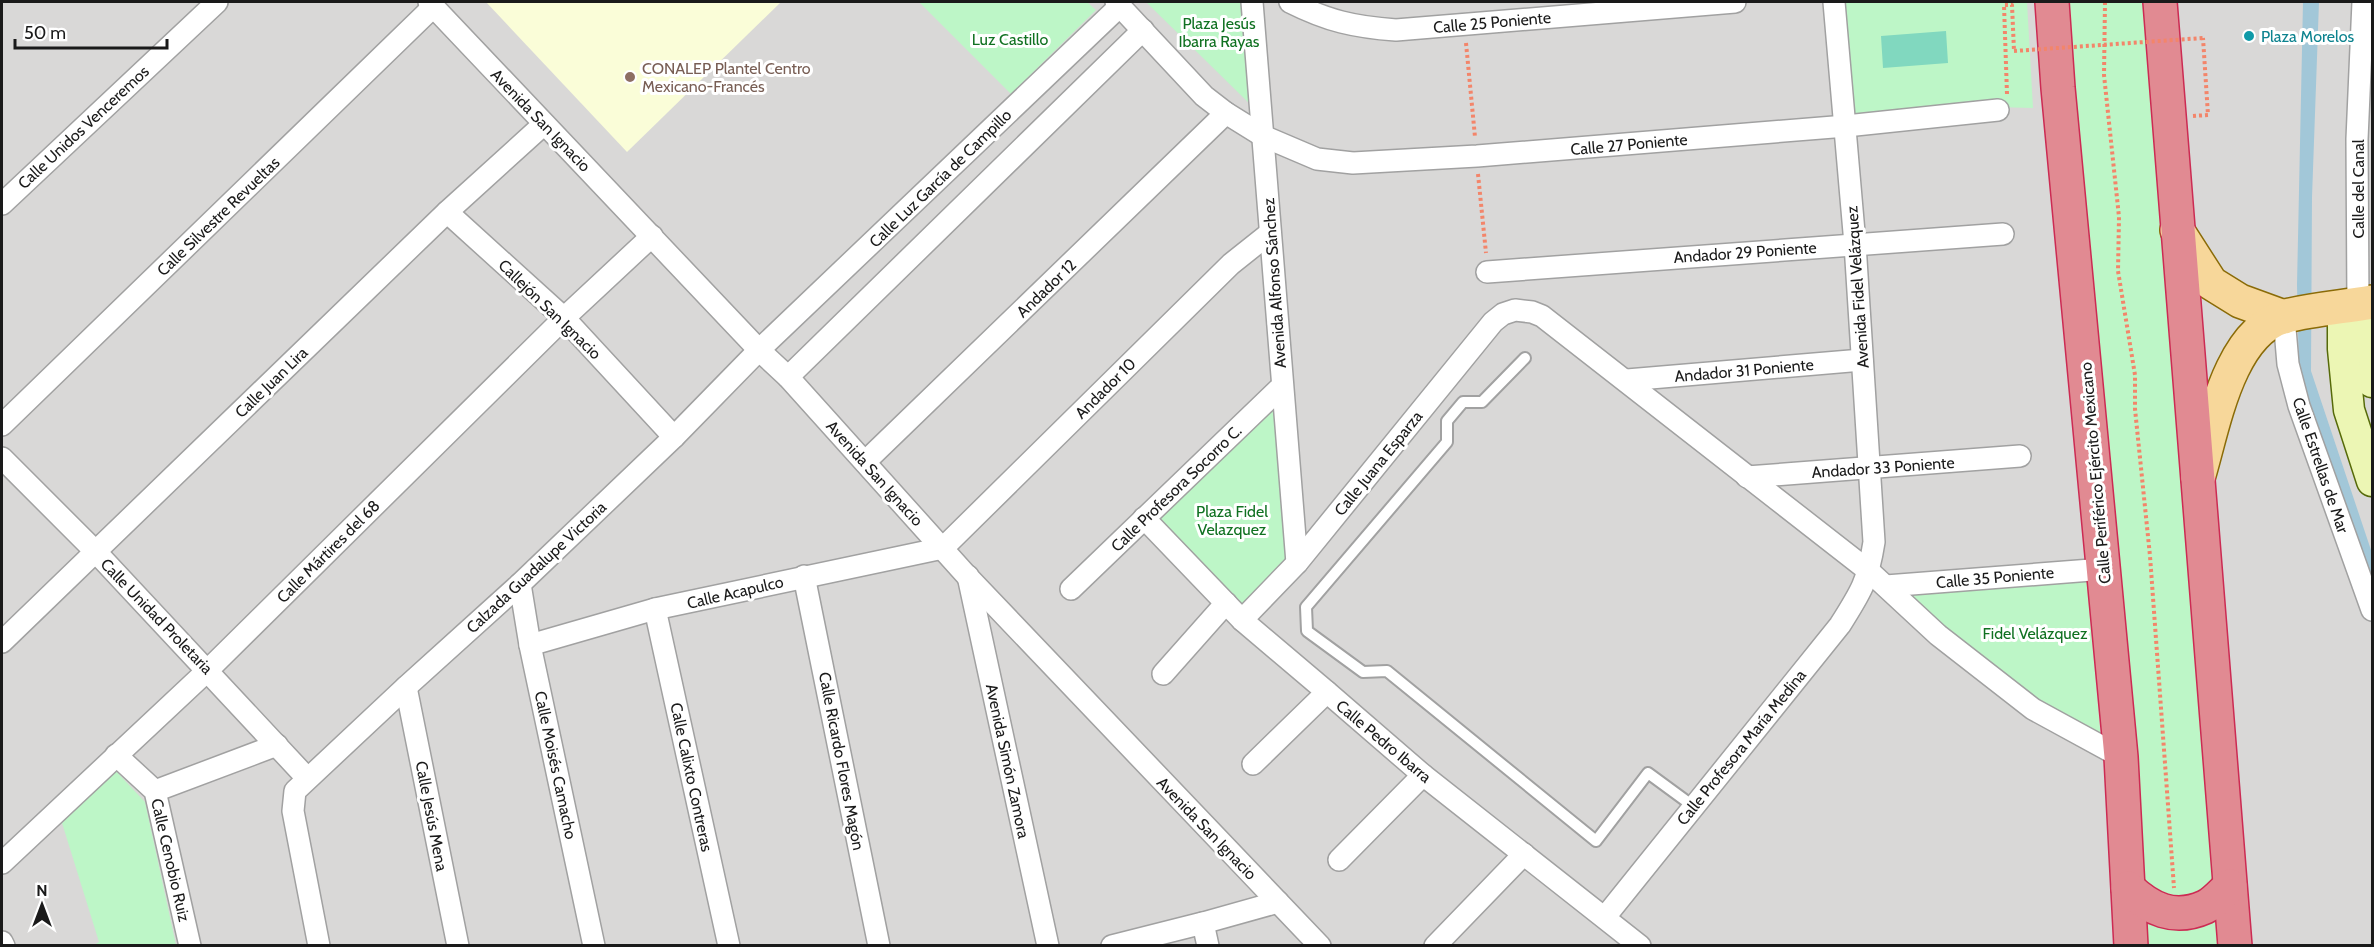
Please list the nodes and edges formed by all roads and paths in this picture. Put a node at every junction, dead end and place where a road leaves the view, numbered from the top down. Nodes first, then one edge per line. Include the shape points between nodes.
1 (217, 2) edge
2 (1251, 2) edge
3 (1290, 2) edge
4 (1735, 2) edge
5 (1834, 2) edge
6 (2052, 2) edge
7 (2105, 2) edge
8 (2160, 2) edge
9 (431, 4) edge
10 (1118, 4) edge
11 (2366, 12) edge
12 (1143, 30) junction
13 (1998, 110) joint
14 (1226, 114) junction
15 (2168, 117) junction
16 (544, 124) junction
17 (1846, 126) junction
18 (1263, 136) junction
19 (2365, 138) edge
20 (2, 204) edge
21 (447, 212) junction
22 (2177, 230) junction
23 (1270, 233) junction
24 (2003, 234) dead end
25 (652, 236) junction
26 (1855, 244) junction
27 (1487, 272) dead end
28 (2358, 304) edge
29 (2288, 316) junction
30 (564, 318) junction
31 (759, 350) junction
32 (1525, 358) dead end
33 (1862, 360) junction
34 (788, 377) junction
35 (1627, 380) junction
36 (2373, 382) edge
37 (1281, 387) junction
38 (2, 425) edge
39 (674, 437) junction
40 (2020, 456) dead end
41 (2, 458) edge
42 (865, 462) junction
43 (1868, 468) junction
44 (1747, 477) junction
45 (2373, 481) edge
46 (2197, 482) junction
47 (1144, 518) junction
48 (943, 548) junction
49 (95, 551) junction
50 (1297, 564) junction
51 (2104, 568) junction
52 (1870, 572) junction
53 (804, 576) junction
54 (967, 576) junction
55 (520, 584) junction
56 (1886, 586) junction
57 (1071, 589) dead end
58 (1226, 603) junction
59 (655, 609) junction
60 (2373, 610) edge
61 (1242, 620) junction
62 (2, 642) edge
63 (530, 645) junction
64 (208, 670) junction
65 (1163, 674) dead end
66 (406, 687) junction
67 (1326, 692) junction
68 (278, 745) junction
69 (116, 755) junction
70 (2121, 757) junction
71 (1253, 764) dead end
72 (1423, 775) junction
73 (307, 778) junction
74 (155, 791) junction
75 (1693, 806) junction
76 (1524, 854) junction
77 (1339, 860) dead end
78 (2, 863) edge
79 (2230, 886) junction
80 (2128, 888) junction
81 (1278, 902) junction
82 (2178, 912) junction
83 (1605, 917) junction
84 (1203, 923) junction
85 (1627, 942) edge
86 (190, 945) edge
87 (319, 945) edge
88 (458, 945) edge
89 (594, 945) edge
90 (729, 945) edge
91 (879, 945) edge
92 (1048, 945) edge
93 (1113, 945) edge
94 (1208, 945) edge
95 (1320, 945) edge
96 (1435, 945) edge
97 (2131, 945) edge
98 (2235, 945) edge

1 - 20 street, Calle Unidos Venceremos
2 - 18 street, Avenida Alfonso Sánchez
3 - 4 street, Calle 25 Poniente via 1361,28 1396,30
5 - 17 street, Avenida Fidel Velázquez
6 - 51 highway, Calle Periférico Ejército Mexicano
7 - 82 path via 2104,75 2119,217 2118,271 2135,375
8 - 15 highway
9 - 16 street, Avenida San Ignacio
9 - 38 street, Calle Silvestre Revueltas
10 - 12 street, Calle 27 Poniente
10 - 31 street, Calle Luz García de Campillo
11 - 19 street, Calle del Canal
12 - 14 street, Calle 27 Poniente
12 - 34 street
13 - 15 path, bridge via 2009,92 2004,5 2012,5 2014,51 2204,38 2208,115
13 - 17 street, Calle 27 Poniente
14 - 18 street, Calle 27 Poniente
14 - 42 street, Andador 12
15 - 22 highway
16 - 21 street, Calle Juan Lira
16 - 25 street, Avenida San Ignacio
17 - 18 street, Calle 27 Poniente via 1477,156 1353,162 1317,159
17 - 26 street, Avenida Fidel Velázquez
18 - 23 street, Avenida Alfonso Sánchez
19 - 28 street, Calle del Canal
21 - 30 street, Callejón San Ignacio
21 - 49 street, Calle Juan Lira
22 - 29 main road via 2211,283 2240,301
22 - 46 highway
23 - 37 street, Avenida Alfonso Sánchez
23 - 48 street, Andador 10 via 1231,264
24 - 26 street, Andador 29 Poniente
25 - 30 street, Calle Mártires del 68
25 - 31 street, Avenida San Ignacio
26 - 27 street, Andador 29 Poniente
26 - 33 street, Avenida Fidel Velázquez
28 - 29 main road
28 - 36 main road
28 - 45 main road via 2343,349 2349,410
29 - 46 main road via 2252,338 2233,365
29 - 60 street, Calle Estrellas de Mar via 2288,364 2299,406
30 - 39 street, Callejón San Ignacio
30 - 64 street, Calle Mártires del 68
31 - 34 street, Avenida San Ignacio
31 - 39 street, Calzada Guadalupe Victoria
32 - 75 lane via 1482,402 1463,402 1447,422 1446,442 1306,608 1307,631 1363,672 1387,671 1596,841 1648,773
33 - 35 street, Andador 31 Poniente
33 - 43 street, Avenida Fidel Velázquez
34 - 42 street, Avenida San Ignacio
35 - 44 street
35 - 50 street, Calle Juana Esparza via 1542,316 1515,310 1503,314
37 - 47 street, Calle Profesora Socorro C.
37 - 50 street, Avenida Alfonso Sánchez
39 - 55 street, Calzada Guadalupe Victoria
40 - 43 street, Andador 33 Poniente
41 - 49 street, Calle Unidad Proletaria
42 - 48 street, Avenida San Ignacio
43 - 44 street, Andador 33 Poniente
43 - 52 street, Avenida Fidel Velázquez via 1874,542
44 - 52 street
46 - 79 highway
47 - 57 street, Calle Profesora Socorro C.
47 - 58 street, Calle Pedro Ibarra
48 - 53 street, Calle Acapulco
48 - 54 street, Avenida San Ignacio
49 - 62 street, Calle Juan Lira
49 - 64 street, Calle Unidad Proletaria
50 - 61 street, Calle Juana Esparza
51 - 56 street, Calle 35 Poniente
51 - 70 highway, Calle Periférico Ejército Mexicano
52 - 56 street
52 - 75 street, Calle Profesora María Medina via 1840,625
53 - 59 street, Calle Acapulco
53 - 91 street, Calle Ricardo Flores Magón
54 - 81 street, Avenida San Ignacio
54 - 92 street, Avenida Simón Zamora
55 - 63 street, Calle Moisés Camacho
55 - 66 street, Calzada Guadalupe Victoria
56 - 70 street via 1938,635 2033,709
58 - 61 street, Calle Pedro Ibarra
58 - 65 street
59 - 63 street, Calle Acapulco
59 - 90 street, Calle Calixto Contreras
61 - 67 street, Calle Pedro Ibarra
63 - 89 street, Calle Moisés Camacho
64 - 68 street, Calle Unidad Proletaria
64 - 69 street, Calle Mártires del 68
66 - 73 street, Calzada Guadalupe Victoria
66 - 88 street, Calle Jesús Mena
67 - 71 street
67 - 72 street, Calle Pedro Ibarra
68 - 73 street, Calle Unidad Proletaria
68 - 74 street
69 - 74 street, Calle Cenobio Ruiz
69 - 78 street, Calle Mártires del 68
70 - 80 highway, Calle Periférico Ejército Mexicano
72 - 76 street, Calle Pedro Ibarra
72 - 77 street
73 - 87 street via 296,791 293,811
74 - 86 street, Calle Cenobio Ruiz
75 - 83 street, Calle Profesora María Medina
76 - 83 street, Calle Pedro Ibarra
76 - 96 street
79 - 82 highway via 2206,907
79 - 98 highway
80 - 82 highway via 2158,911
80 - 97 highway, Calle Periférico Ejército Mexicano
81 - 84 street
81 - 95 street, Avenida San Ignacio
83 - 85 street, Calle Pedro Ibarra
84 - 93 street
84 - 94 street

